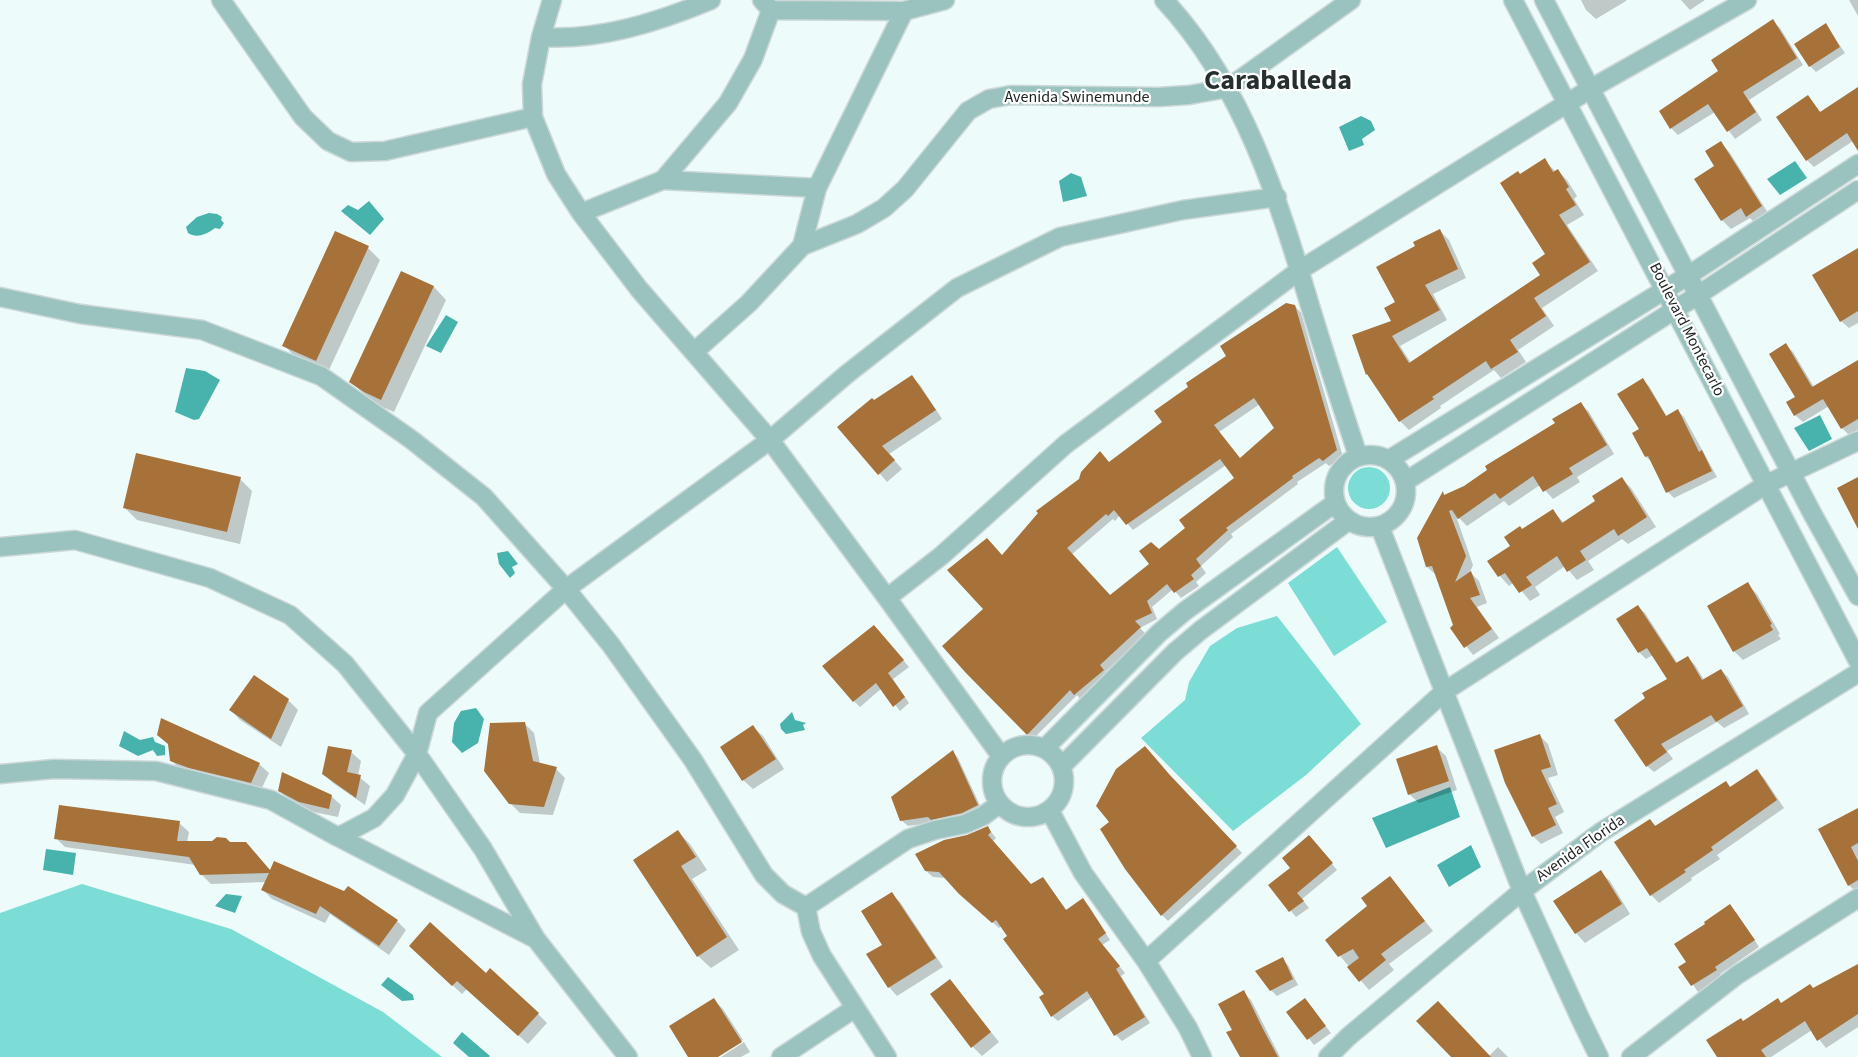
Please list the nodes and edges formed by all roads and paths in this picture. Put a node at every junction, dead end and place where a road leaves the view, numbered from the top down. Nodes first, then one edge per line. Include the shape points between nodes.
1 (221, 0) edge
2 (552, 0) edge
3 (711, 0) edge
4 (945, 0) edge
5 (1164, 0) edge
6 (1351, 0) edge
7 (1513, 0) edge
8 (1544, 0) edge
9 (1747, 0) edge
10 (767, 5) edge
11 (904, 10) junction
12 (541, 37) junction
13 (1228, 88) junction
14 (1590, 89) junction
15 (1567, 104) junction
16 (533, 117) junction
17 (1858, 164) edge
18 (663, 180) junction
19 (817, 188) junction
20 (1858, 190) edge
21 (1277, 197) junction
22 (581, 213) junction
23 (802, 246) junction
24 (1300, 270) junction
25 (1689, 274) junction
26 (1664, 288) junction
27 (1698, 295) junction
28 (0, 297) edge
29 (1675, 309) junction
30 (694, 352) junction
31 (770, 440) junction
32 (1858, 441) edge
33 (1358, 456) junction
34 (1390, 459) junction
35 (1791, 472) junction
36 (1406, 481) junction
37 (1765, 485) junction
38 (1335, 502) junction
39 (1348, 520) junction
40 (1380, 526) junction
41 (0, 547) edge
42 (566, 589) junction
43 (1858, 596) edge
44 (887, 598) junction
45 (1858, 661) edge
46 (1858, 673) edge
47 (1445, 691) junction
48 (1045, 748) junction
49 (417, 753) junction
50 (1001, 756) junction
51 (1062, 766) junction
52 (0, 774) edge
53 (999, 804) junction
54 (1050, 811) junction
55 (338, 837) junction
56 (1522, 891) junction
57 (1858, 898) edge
58 (806, 906) junction
59 (536, 939) junction
60 (1146, 961) junction
61 (855, 1008) junction
62 (628, 1057) edge
63 (781, 1057) edge
64 (888, 1057) edge
65 (1202, 1057) edge
66 (1328, 1057) edge
67 (1599, 1057) edge
68 (1631, 1057) edge

1 - 16 street via 303,117 328,141 351,152 386,151
2 - 12 street
3 - 12 street via 630,28 565,39
4 - 11 street
5 - 13 street via 1196,38
6 - 13 street, Avenida Swinemunde
7 - 15 street, Boulevard Montecarlo
8 - 14 street, Boulevard Montecarlo
9 - 14 street
10 - 11 street
10 - 18 street via 753,59 728,104
11 - 19 street
12 - 16 street via 532,84
13 - 21 street
13 - 23 street, Avenida Swinemunde via 1158,97 1011,95 989,99 968,111 884,208 857,224
14 - 15 street
14 - 25 street, Boulevard Montecarlo
15 - 24 street
15 - 26 street, Boulevard Montecarlo
16 - 22 street via 556,174
17 - 25 street
18 - 19 street
18 - 22 street
19 - 23 street
20 - 27 street
21 - 24 street
21 - 31 street via 1183,210 1060,237 957,288
22 - 30 street
23 - 30 street, Avenida Swinemunde via 749,303
24 - 33 street
24 - 44 street via 1075,437 941,556
25 - 26 street
25 - 27 street, Boulevard Montecarlo
26 - 29 street, Boulevard Montecarlo
26 - 34 street
27 - 29 street
27 - 35 street, Boulevard Montecarlo
28 - 42 street via 80,314 202,330 321,376 484,497
29 - 36 street
29 - 37 street, Boulevard Montecarlo
30 - 31 street
31 - 42 street
31 - 44 street
32 - 35 street
33 - 34 street via 1374,454
33 - 38 street via 1337,475
34 - 36 street
35 - 37 street
35 - 43 street, Boulevard Montecarlo
36 - 40 street via 1402,509 1393,520
37 - 45 street, Boulevard Montecarlo
37 - 47 street
38 - 39 street
38 - 48 street via 1159,633
39 - 40 street via 1364,527
39 - 51 street via 1175,652
40 - 47 street
41 - 49 street via 75,540 210,578 290,615 345,664
42 - 49 street via 429,713
42 - 58 street via 693,760 764,875 783,894
44 - 50 street
46 - 56 street, Avenida Florida via 1601,832
47 - 56 street
47 - 60 street
48 - 50 street via 1030,744 1014,747
48 - 51 street
49 - 55 street via 395,795 374,818
49 - 59 street via 483,849
50 - 53 street via 992,780
51 - 54 street via 1065,782 1061,798
52 - 55 street via 54,769 156,771 271,800
53 - 54 street via 1023,818
53 - 58 street via 965,824 908,839
54 - 60 street via 1083,873
55 - 59 street
56 - 66 street, Avenida Florida
56 - 67 street
57 - 68 street via 1737,975
58 - 61 street via 811,932 822,956
59 - 62 street
60 - 65 street
61 - 63 street
61 - 64 street

